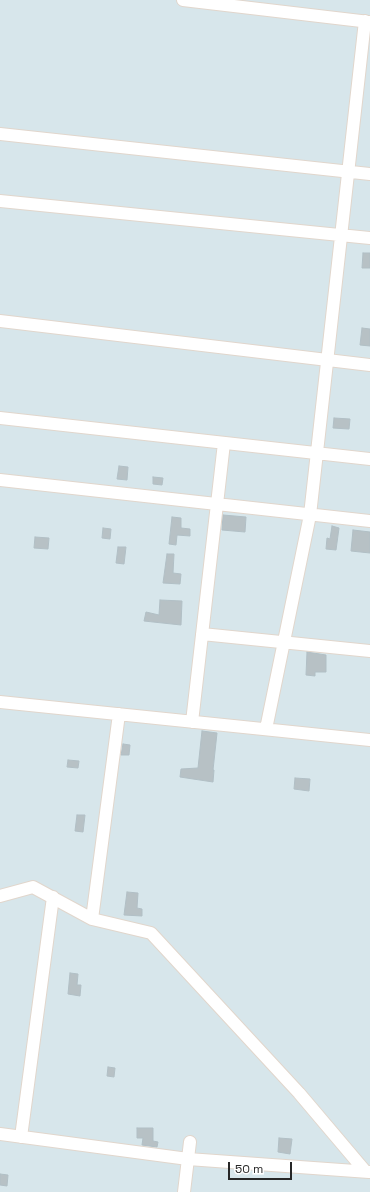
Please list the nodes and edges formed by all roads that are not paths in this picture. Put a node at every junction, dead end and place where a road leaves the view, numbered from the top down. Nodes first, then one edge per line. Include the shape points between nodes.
1 (183, 0) edge
2 (367, 21) edge
3 (0, 134) edge
4 (348, 172) junction
5 (370, 174) edge
6 (0, 201) edge
7 (341, 236) junction
8 (370, 238) edge
9 (0, 321) edge
10 (328, 360) junction
11 (370, 365) edge
12 (0, 418) edge
13 (224, 443) junction
14 (317, 453) junction
15 (370, 459) edge
16 (0, 480) edge
17 (217, 504) junction
18 (310, 515) junction
19 (370, 521) edge
20 (202, 634) junction
21 (284, 642) junction
22 (370, 651) edge
23 (0, 702) edge
24 (118, 714) junction
25 (192, 722) junction
26 (266, 729) junction
27 (370, 740) edge
28 (0, 896) edge
29 (53, 897) junction
30 (92, 919) junction
31 (0, 1134) edge
32 (21, 1137) junction
33 (190, 1142) dead end
34 (188, 1160) junction
35 (368, 1172) edge
36 (184, 1192) edge

1 - 2 street
2 - 4 street
3 - 4 street
4 - 5 street
4 - 7 street
6 - 7 street
7 - 8 street
7 - 10 street
9 - 10 street
10 - 11 street
10 - 14 street
12 - 13 street
13 - 14 street
13 - 17 street
14 - 15 street
14 - 18 street
16 - 17 street
17 - 18 street
17 - 20 street
18 - 19 street
18 - 21 street
20 - 21 street
20 - 25 street
21 - 22 street
21 - 26 street
23 - 24 street
24 - 25 street
24 - 30 street
25 - 26 street
26 - 27 street
28 - 29 street via 34,887
29 - 30 street
29 - 32 street
30 - 35 street via 151,933 299,1093
31 - 32 street
32 - 34 street
33 - 34 street
34 - 35 street
34 - 36 street

